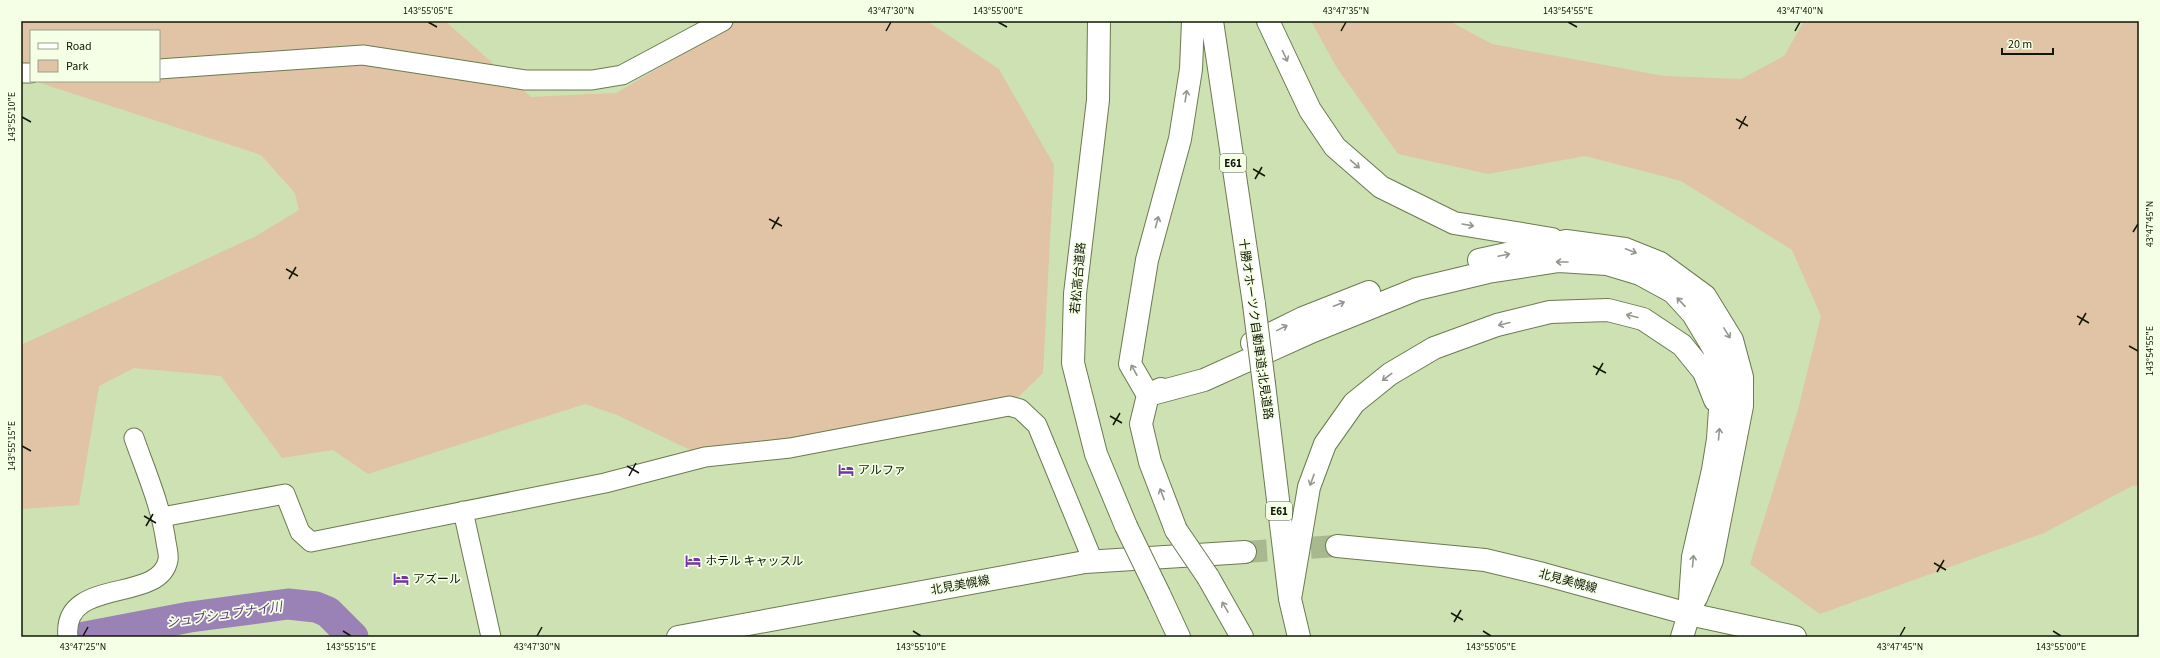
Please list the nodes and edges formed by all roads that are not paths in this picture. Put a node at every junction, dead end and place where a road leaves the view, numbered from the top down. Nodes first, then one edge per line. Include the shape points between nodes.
1 (723, 21) edge
2 (1099, 21) edge
3 (1193, 21) edge
4 (1212, 21) edge
5 (1268, 21) edge
6 (160, 69) edge
7 (1566, 241) junction
8 (1148, 395) junction
9 (1720, 412) junction
10 (134, 438) dead end
11 (463, 511) junction
12 (162, 517) junction
13 (1337, 546) tunnel mouth
14 (1245, 552) tunnel mouth
15 (1093, 561) junction
16 (1290, 599) junction
17 (1689, 614) junction
18 (68, 632) edge
19 (491, 637) edge
20 (678, 637) edge
21 (1178, 637) edge
22 (1242, 637) edge
23 (1299, 637) edge
24 (1682, 637) edge
25 (1795, 637) edge

1 - 6 street via 622,75 592,80 525,80 363,55
2 - 21 main road, 若松高台道路, bridge via 1098,100 1075,294 1073,363 1096,454 1126,526
8 -> 3 main road via 1130,364 1147,260 1180,139 1191,69
4 - 16 main road, 十勝オホーツク自動車道;北見道路 / E61, bridge via 1254,304
5 -> 7 main road via 1310,110 1335,147 1381,187 1454,223
8 -> 7 main road via 1303,318 1421,272
7 -> 17 main road via 1625,249 1660,263 1705,296 1732,340 1742,377 1742,406 1712,560
9 -> 8 main road via 1722,380 1714,349 1693,314 1673,292 1640,274 1607,264 1559,261 1488,272 1417,289 1313,331 1204,380
22 -> 8 main road, bridge via 1208,577 1176,530 1150,462 1141,424
9 -> 16 main road via 1704,372 1682,345 1643,319 1608,310 1550,312 1497,325 1434,348 1390,374 1354,403 1325,444 1309,487
17 -> 9 main road via 1693,557 1713,470
10 - 12 street
11 - 12 street via 311,542 300,532 285,494
11 - 15 street via 605,483 705,457 790,448 1009,406 1020,409 1037,425
11 - 19 street
12 - 18 street via 169,559 165,570 154,580 81,603 71,613
13 - 17 main road, 北見美幌線 via 1484,560
14 - 15 main road, 北見美幌線
15 - 20 main road, 北見美幌線
16 - 23 main road, 十勝オホーツク自動車道;北見道路 / E61
17 - 24 main road
17 - 25 main road, 北見美幌線

